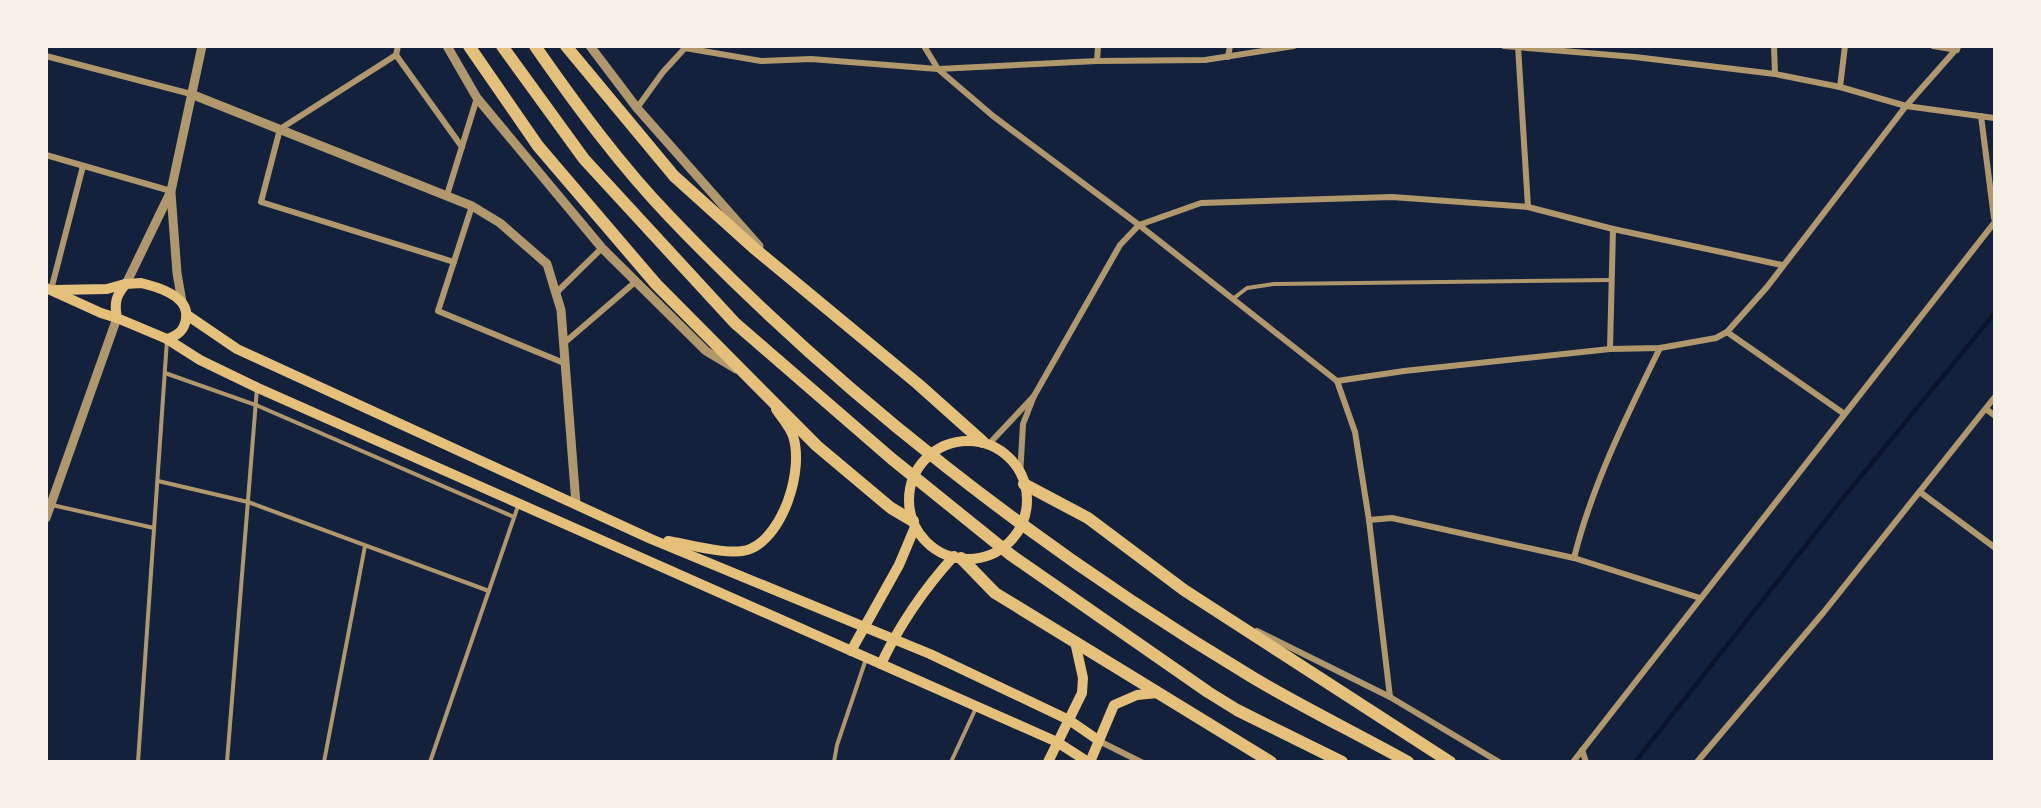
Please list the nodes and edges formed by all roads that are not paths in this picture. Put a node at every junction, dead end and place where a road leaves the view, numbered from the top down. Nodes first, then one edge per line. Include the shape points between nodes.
1 (202, 46) edge
2 (398, 46) edge
3 (447, 46) edge
4 (469, 46) edge
5 (502, 46) edge
6 (535, 46) edge
7 (567, 46) edge
8 (590, 46) edge
9 (924, 46) edge
10 (1098, 46) edge
11 (1230, 46) edge
12 (1294, 46) edge
13 (1504, 46) edge
14 (1636, 46) edge
15 (1774, 46) edge
16 (1845, 46) edge
17 (1933, 46) edge
18 (686, 47) edge
19 (1518, 47) edge
20 (1958, 48) edge
21 (396, 55) junction
22 (46, 56) edge
23 (1228, 57) junction
24 (1635, 57) junction
25 (1096, 61) junction
26 (938, 69) junction
27 (1775, 74) junction
28 (1840, 87) junction
29 (191, 94) junction
30 (477, 98) junction
31 (1906, 106) junction
32 (637, 108) junction
33 (1981, 116) junction
34 (1995, 118) edge
35 (280, 129) junction
36 (462, 147) junction
37 (46, 155) edge
38 (83, 166) junction
39 (171, 191) junction
40 (447, 195) junction
41 (472, 206) junction
42 (1528, 207) junction
43 (1995, 218) edge
44 (1995, 222) edge
45 (1139, 225) junction
46 (1613, 229) junction
47 (602, 248) junction
48 (454, 262) junction
49 (1782, 265) junction
50 (780, 270) junction
51 (1612, 280) junction
52 (634, 283) junction
53 (126, 284) junction
54 (49, 289) edge
55 (556, 293) junction
56 (1234, 298) junction
57 (182, 302) junction
58 (187, 315) junction
59 (117, 318) junction
60 (1727, 332) junction
61 (167, 339) junction
62 (563, 344) junction
63 (1660, 348) junction
64 (1610, 350) junction
65 (564, 363) junction
66 (165, 373) junction
67 (743, 373) junction
68 (1337, 381) junction
69 (258, 388) junction
70 (1034, 396) junction
71 (1995, 398) edge
72 (771, 401) junction
73 (256, 405) junction
74 (1986, 408) junction
75 (1843, 413) junction
76 (1995, 415) edge
77 (985, 444) junction
78 (1022, 480) junction
79 (158, 481) junction
80 (1920, 492) junction
81 (248, 502) junction
82 (519, 502) junction
83 (576, 504) junction
84 (51, 505) junction
85 (46, 518) edge
86 (514, 518) junction
87 (1369, 520) junction
88 (914, 524) junction
89 (154, 528) junction
90 (651, 539) junction
91 (365, 546) junction
92 (1995, 547) edge
93 (958, 557) junction
94 (1574, 558) junction
95 (489, 591) junction
96 (1700, 598) junction
97 (1206, 605) junction
98 (864, 627) junction
99 (893, 639) junction
100 (1075, 642) junction
101 (851, 651) junction
102 (866, 658) junction
103 (881, 664) junction
104 (1158, 693) junction
105 (1390, 697) junction
106 (976, 707) junction
107 (1069, 720) junction
108 (1098, 741) junction
109 (1057, 742) junction
110 (1582, 750) junction
111 (138, 762) edge
112 (227, 762) edge
113 (324, 762) edge
114 (430, 762) edge
115 (834, 762) edge
116 (951, 762) edge
117 (1048, 762) edge
118 (1089, 762) edge
119 (1141, 762) edge
120 (1271, 762) edge
121 (1342, 762) edge
122 (1408, 762) edge
123 (1450, 762) edge
124 (1499, 762) edge
125 (1573, 762) edge
126 (1586, 762) edge
127 (1697, 762) edge

1 - 29 street
2 - 21 street
3 - 30 street
4 - 67 highway via 538,146 656,284
5 - 121 highway via 584,159 735,323 892,459 1011,555 1208,692
6 - 122 highway via 612,149 669,216 781,326 912,438 1067,558 1154,616 1254,678
7 - 50 highway via 674,176
8 - 32 street
9 - 26 street
10 - 25 street
11 - 23 street
12 - 23 street
13 - 19 street
14 - 24 street
15 - 27 street
16 - 28 street
17 - 20 street
18 - 26 street via 761,61 811,59
18 - 32 street
19 - 24 street
19 - 42 street
20 - 31 street
21 - 35 street
21 - 36 street
22 - 29 street
23 - 25 street
24 - 27 street
25 - 26 street
26 - 45 street via 993,116
27 - 28 street
28 - 31 street
29 - 35 street
29 - 39 street
30 - 36 street
30 - 47 street
31 - 33 street
31 - 49 street
32 - 50 street
33 - 34 street
33 - 43 street
35 - 40 street
35 - 48 street via 261,202
36 - 40 street
37 - 38 street
38 - 39 street
38 - 54 street
39 - 53 street
39 - 57 street
40 - 41 street
41 - 48 street
41 - 55 street via 500,223 547,264
42 - 45 street via 1392,197 1201,203
42 - 46 street
44 - 75 street
45 - 56 street
45 - 70 street via 1120,245
46 - 49 street
46 - 51 street
47 - 52 street
47 - 55 street
48 - 65 street via 438,311
49 - 60 street
50 - 77 highway
51 - 56 lane via 1274,284 1247,288
51 - 64 street
52 - 62 street
52 - 67 street via 706,351
53 - 54 main road via 107,289
53 - 57 main road via 154,286
53 - 59 main road via 117,294
54 - 59 main road
55 - 62 street
56 - 68 street
57 - 58 main road
58 - 61 main road via 178,335
58 - 83 main road via 237,350
59 - 61 main road
59 - 84 street
60 - 63 street via 1716,338
60 - 75 street
61 - 66 lane
61 - 69 main road
62 - 65 street
63 - 64 street
63 - 94 street via 1598,486
64 - 68 street
65 - 83 street
66 - 73 lane
66 - 79 lane
67 - 72 highway
68 - 87 street via 1355,432
69 - 73 lane
69 - 82 main road
70 - 77 street
70 - 78 street via 1023,424
71 - 74 street
72 - 88 highway via 833,460
72 - 90 main road via 793,435 797,469 793,489 767,538 749,550
73 - 81 lane
73 - 86 lane
74 - 76 street
74 - 80 street
75 - 96 street
77 - 78 main road via 1000,450 1015,464
77 - 88 main road via 963,441 945,445 928,456 916,471 910,489 909,508
78 - 93 main road via 1027,500 1024,520 1014,537 999,550 981,557
78 - 97 highway via 1088,518
79 - 81 lane
79 - 89 lane
80 - 92 street
80 - 127 street
81 - 91 lane
81 - 112 lane
82 - 86 lane
82 - 101 main road
83 - 90 main road
84 - 85 street
84 - 89 lane
86 - 95 lane
87 - 94 street via 1392,518
87 - 105 street
88 - 93 main road via 927,542
88 - 98 main road via 899,565
89 - 111 lane
90 - 98 main road
91 - 95 lane
91 - 113 lane
93 - 99 main road via 925,588
93 - 100 highway via 995,593
94 - 96 street
95 - 114 lane
96 - 110 street
97 - 105 street
97 - 123 highway
98 - 99 main road
98 - 101 main road
99 - 103 main road
99 - 107 main road
100 - 104 highway
100 - 107 main road via 1083,678 1082,693
101 - 102 main road
102 - 103 main road
102 - 115 lane
103 - 106 main road
104 - 108 main road via 1137,695 1114,705
104 - 120 highway
105 - 124 street
106 - 109 main road
106 - 116 lane
107 - 108 main road
107 - 109 main road
108 - 118 main road
108 - 119 street
109 - 117 main road
109 - 118 main road
110 - 125 street
110 - 126 street

